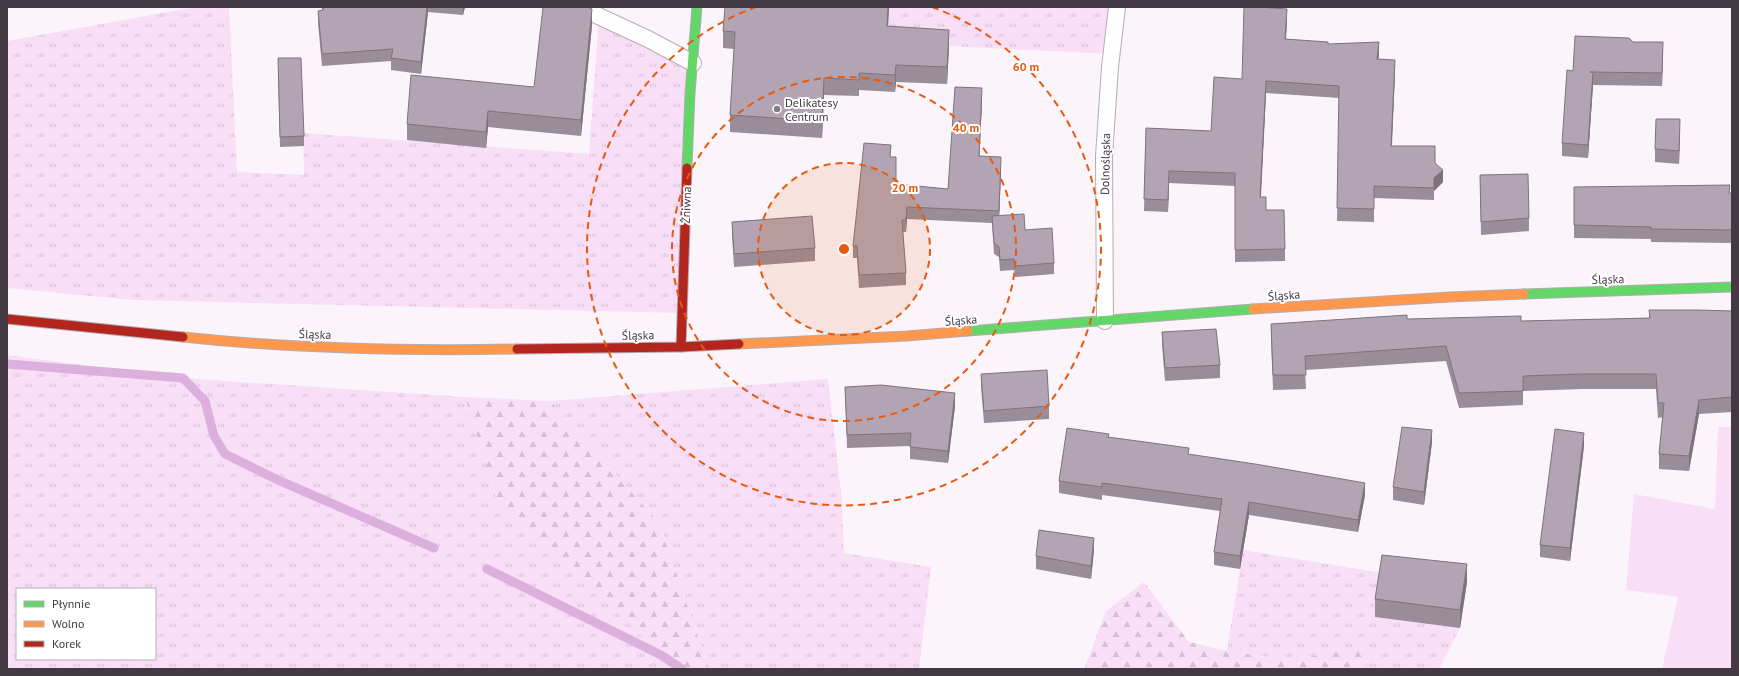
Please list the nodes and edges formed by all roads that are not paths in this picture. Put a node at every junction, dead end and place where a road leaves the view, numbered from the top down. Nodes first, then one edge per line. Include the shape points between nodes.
1 (579, 7) edge
2 (697, 7) edge
3 (1117, 7) edge
4 (693, 63) junction
5 (1732, 287) edge
6 (7, 319) edge
7 (1105, 321) junction
8 (681, 347) junction

1 - 4 lane
2 - 4 street, Żniwna
3 - 7 lane, Dolnośląska via 1104,156
4 - 8 street, Żniwna
5 - 7 street, Śląska via 1442,298
6 - 8 street, Śląska via 190,338 320,347 469,350
7 - 8 street, Śląska via 908,336

